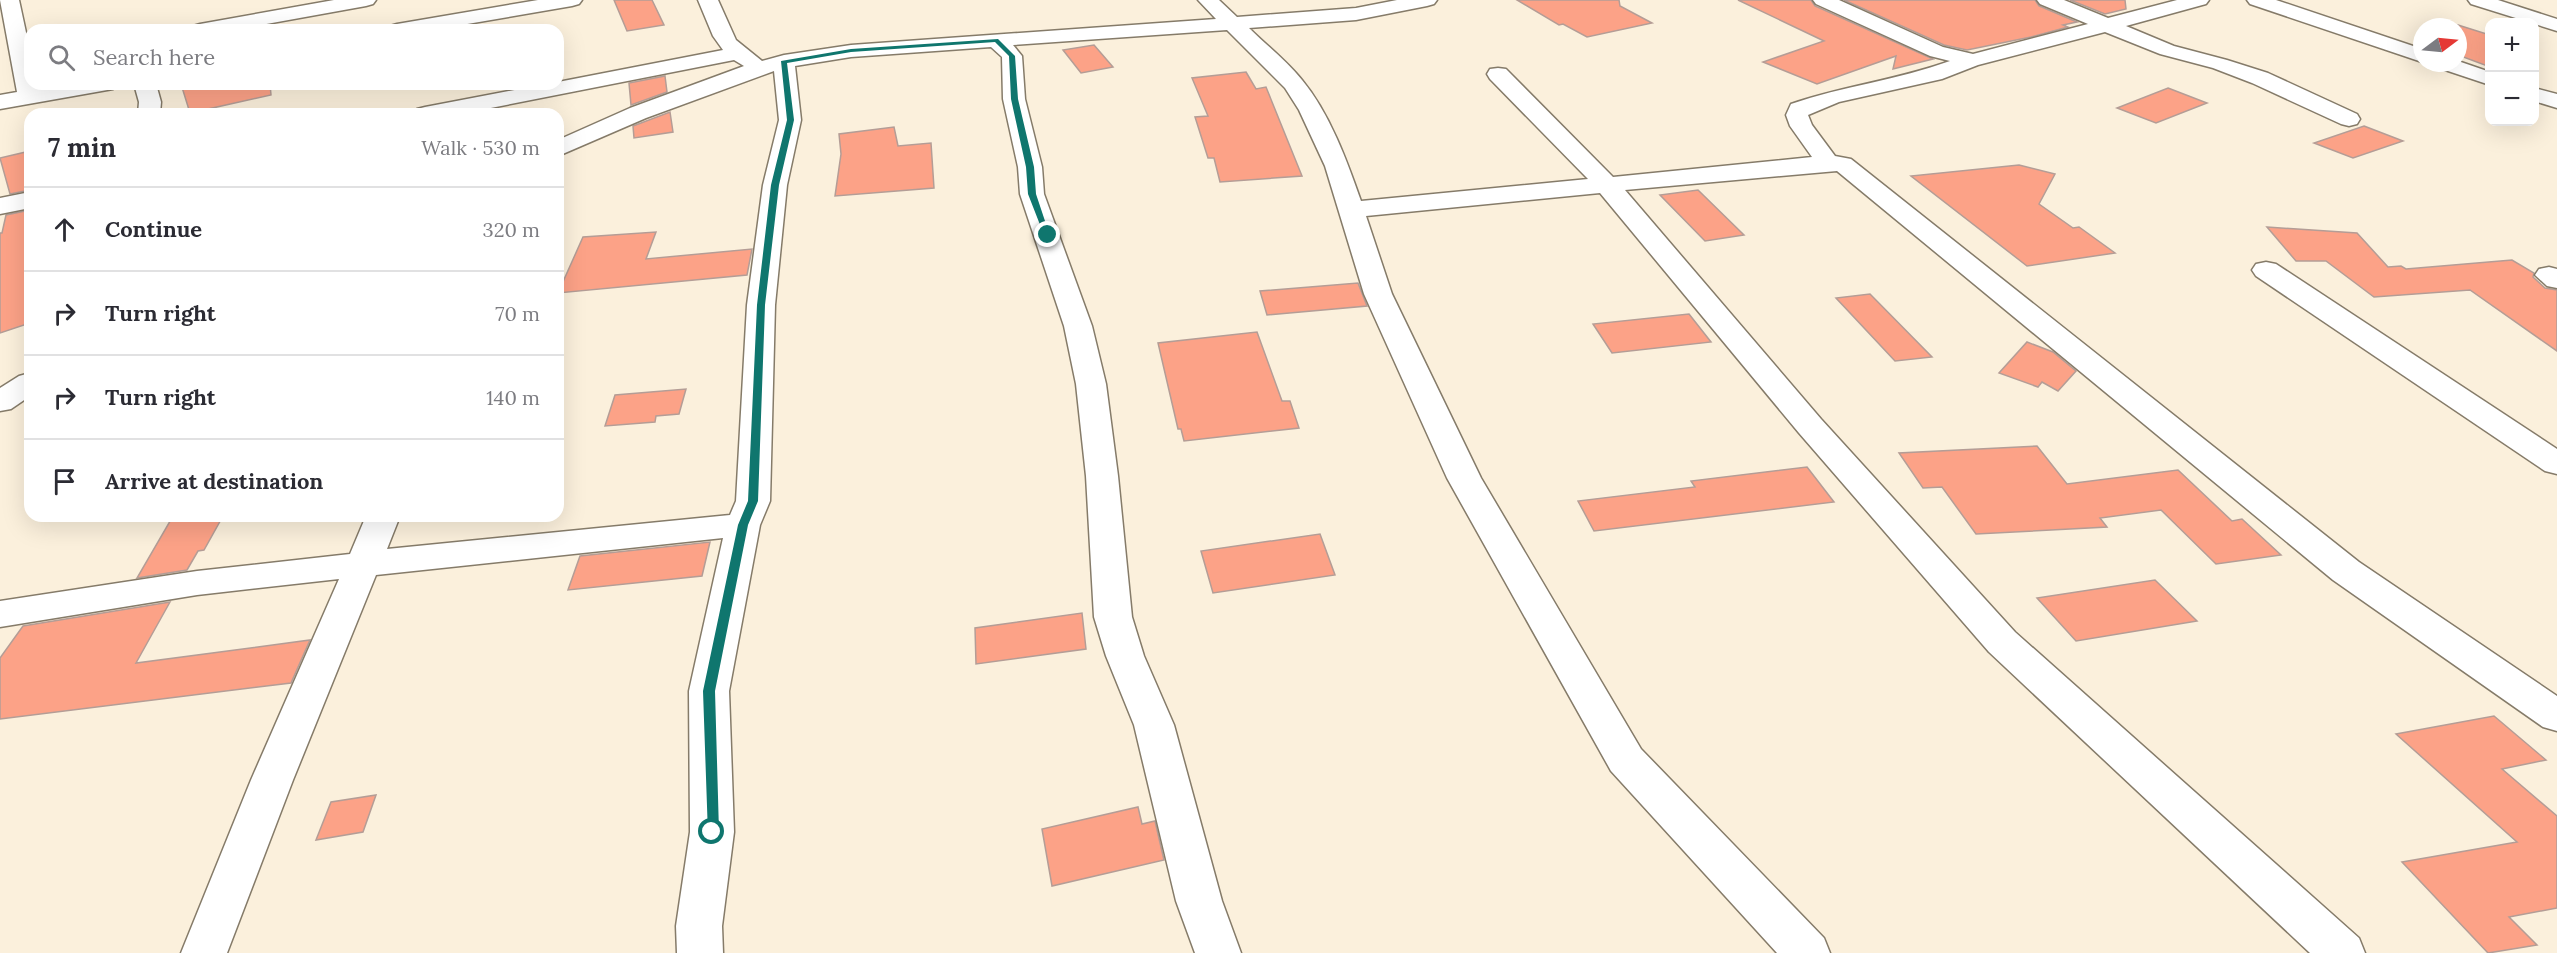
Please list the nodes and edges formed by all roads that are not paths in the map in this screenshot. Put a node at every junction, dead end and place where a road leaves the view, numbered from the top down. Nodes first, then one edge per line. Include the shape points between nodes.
1 (9, 0) edge
2 (366, 0) edge
3 (572, 0) edge
4 (708, 0) edge
5 (1208, 0) edge
6 (1428, 0) edge
7 (1823, 0) edge
8 (2047, 0) edge
9 (2199, 0) edge
10 (2257, 0) edge
11 (2478, 0) edge
12 (233, 24) edge
13 (432, 24) edge
14 (1234, 24) junction
15 (2557, 24) edge
16 (2110, 25) junction
17 (996, 40) junction
18 (24, 49) edge
19 (2413, 53) edge
20 (735, 54) junction
21 (1973, 60) junction
22 (773, 64) junction
23 (2467, 71) edge
24 (1498, 74) dead end
25 (2485, 77) edge
26 (564, 87) edge
27 (28, 90) edge
28 (67, 90) edge
29 (147, 90) edge
30 (549, 90) edge
31 (2539, 95) edge
32 (29, 96) junction
33 (0, 102) edge
34 (2557, 102) edge
35 (149, 108) edge
36 (456, 108) edge
37 (2349, 119) dead end
38 (564, 146) edge
39 (1828, 163) junction
40 (1606, 184) junction
41 (24, 201) edge
42 (0, 206) edge
43 (1351, 210) junction
44 (2266, 270) dead end
45 (24, 386) edge
46 (0, 402) edge
47 (2557, 464) edge
48 (380, 522) edge
49 (743, 525) junction
50 (363, 564) junction
51 (0, 614) edge
52 (2557, 716) edge
53 (204, 953) edge
54 (700, 953) edge
55 (1218, 953) edge
56 (1807, 953) edge
57 (2342, 953) edge

1 - 18 street
2 - 12 street
3 - 13 street
4 - 20 street via 718,27
5 - 14 street
6 - 14 street via 1356,14
7 - 21 street via 1937,52
8 - 16 street
9 - 16 street
10 - 19 street
11 - 15 street
14 - 17 street
14 - 43 street via 1294,84 1337,166
16 - 21 street
16 - 37 street via 2167,50 2260,78
17 - 22 street via 851,51
17 - 55 street via 1012,56 1014,99 1030,167 1032,194 1078,326 1091,384 1113,617 1154,725 1199,901
20 - 22 street
20 - 26 street
21 - 39 street via 1799,109 1801,126
22 - 38 street via 638,113
22 - 49 street via 790,120 775,185 761,305 753,501
23 - 25 street
24 - 40 street
27 - 32 street
28 - 32 street
29 - 35 street
30 - 36 street
31 - 34 street
32 - 33 street
39 - 40 street
39 - 52 street via 1843,164 2346,571
40 - 43 street
40 - 57 street via 1810,426 2002,642
41 - 42 street
43 - 56 street via 1378,294 1464,478 1626,760
44 - 47 street
45 - 46 street
48 - 50 street
49 - 50 street
49 - 54 street via 709,691 712,832 699,926
50 - 51 street via 197,583
50 - 53 street

